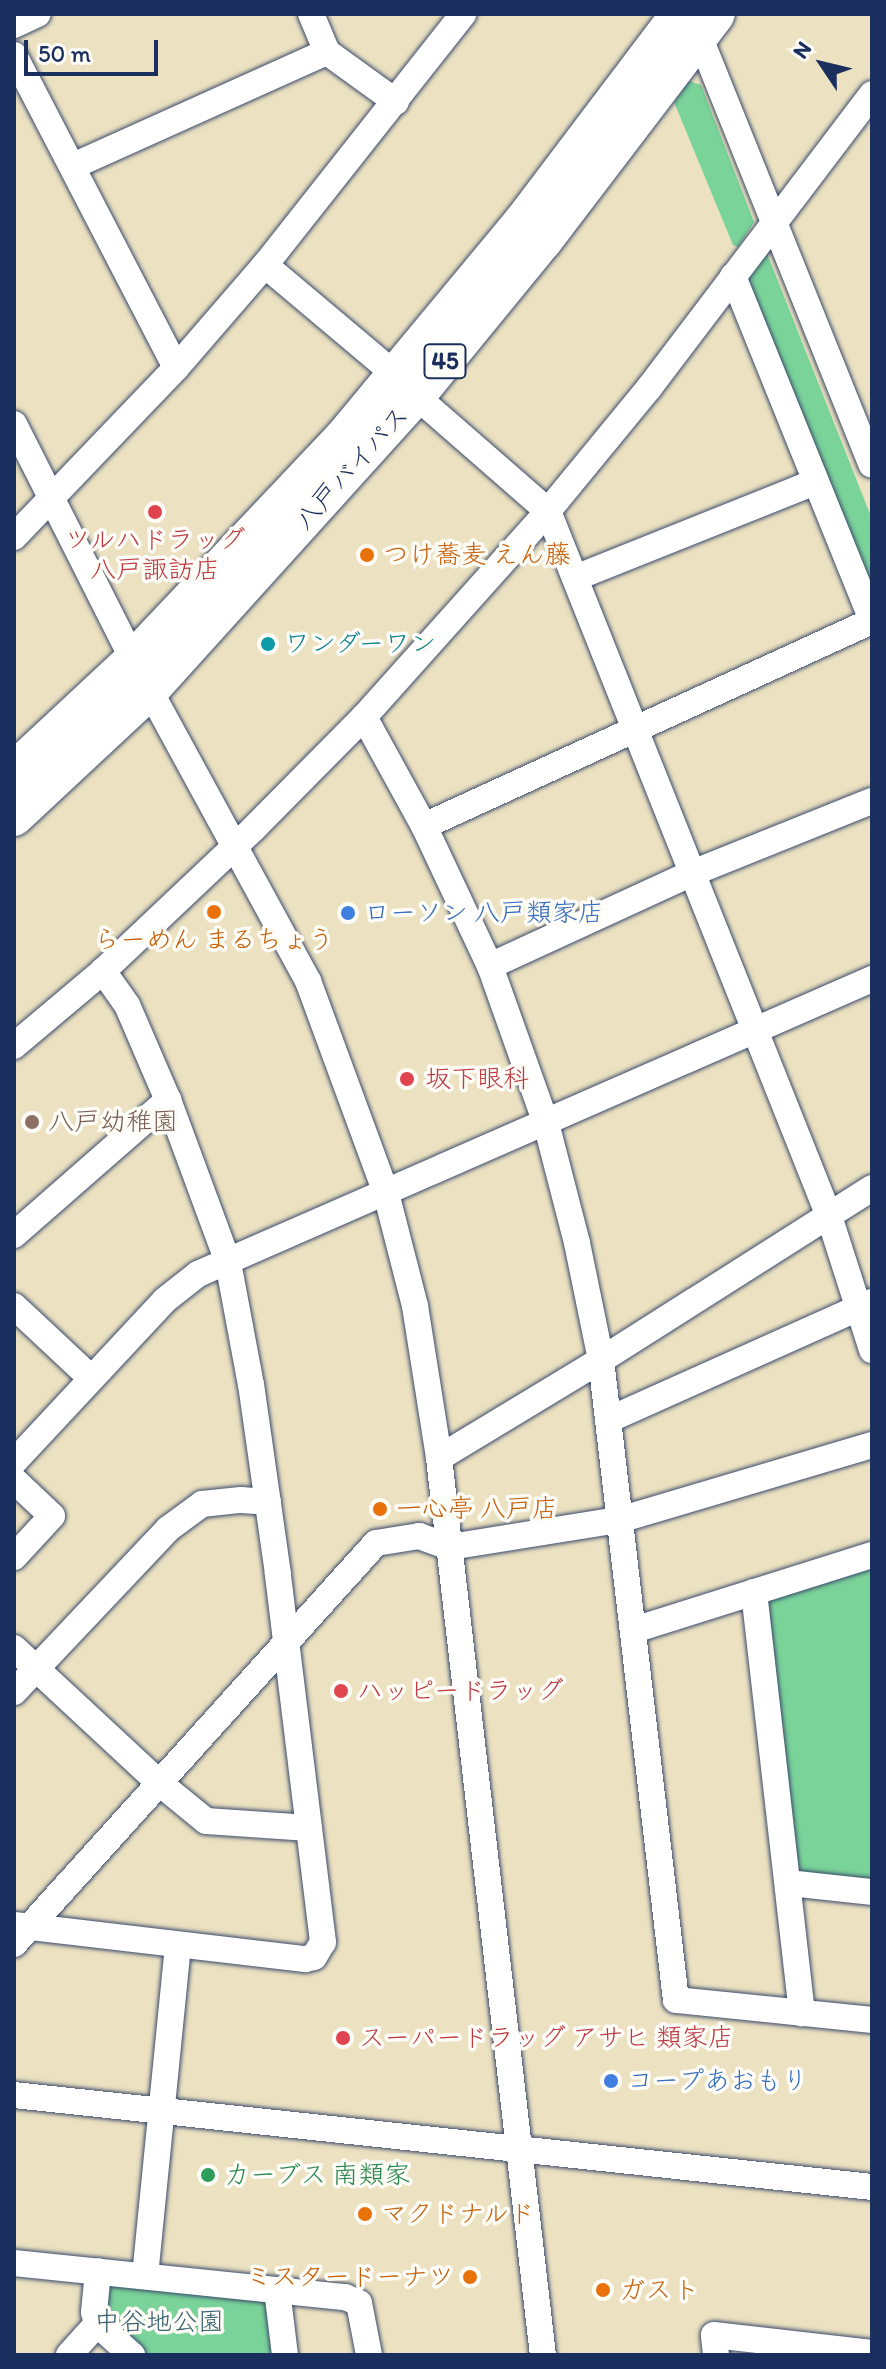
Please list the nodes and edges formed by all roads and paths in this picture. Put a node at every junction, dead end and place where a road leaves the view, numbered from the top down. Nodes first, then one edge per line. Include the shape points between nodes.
1 (38, 14) edge
2 (311, 14) edge
3 (463, 14) edge
4 (697, 20) edge
5 (14, 25) edge
6 (327, 52) junction
7 (14, 55) edge
8 (872, 94) edge
9 (396, 102) junction
10 (73, 166) junction
11 (775, 224) junction
12 (265, 265) junction
13 (733, 276) junction
14 (176, 368) junction
15 (406, 386) junction
16 (14, 424) edge
17 (870, 456) edge
18 (815, 482) junction
19 (54, 499) junction
20 (548, 511) junction
21 (14, 537) edge
22 (575, 578) junction
23 (872, 621) edge
24 (141, 675) junction
25 (364, 717) junction
26 (638, 729) junction
27 (14, 771) edge
28 (872, 801) edge
29 (14, 817) edge
30 (424, 826) junction
31 (237, 845) junction
32 (690, 874) junction
33 (490, 966) junction
34 (103, 971) junction
35 (872, 979) edge
36 (754, 1032) junction
37 (14, 1046) edge
38 (168, 1100) junction
39 (546, 1123) junction
40 (872, 1188) edge
41 (386, 1193) junction
42 (829, 1216) junction
43 (14, 1235) edge
44 (228, 1262) junction
45 (865, 1304) edge
46 (14, 1306) edge
47 (872, 1350) edge
48 (601, 1360) junction
49 (91, 1378) junction
50 (608, 1420) junction
51 (872, 1445) edge
52 (439, 1458) junction
53 (14, 1462) edge
54 (14, 1480) edge
55 (268, 1502) junction
56 (619, 1520) junction
57 (450, 1547) junction
58 (872, 1555) edge
59 (14, 1557) edge
60 (754, 1592) junction
61 (634, 1630) junction
62 (287, 1641) junction
63 (14, 1648) edge
64 (36, 1668) junction
65 (14, 1692) edge
66 (157, 1781) junction
67 (309, 1828) junction
68 (789, 1883) junction
69 (872, 1892) edge
70 (19, 1932) edge
71 (178, 1946) junction
72 (802, 2013) junction
73 (872, 2020) edge
74 (14, 2095) edge
75 (161, 2110) junction
76 (519, 2148) junction
77 (872, 2187) edge
78 (14, 2263) edge
79 (98, 2271) junction
80 (145, 2276) junction
81 (277, 2290) junction
82 (97, 2324) junction
83 (842, 2352) edge
84 (872, 2353) edge
85 (69, 2355) edge
86 (132, 2355) edge
87 (285, 2355) edge
88 (369, 2355) edge
89 (543, 2355) edge
90 (716, 2355) edge

1 - 5 street
2 - 6 street
3 - 9 street
4 - 11 street
4 - 15 highway, 八戸バイパス / 45
6 - 9 street
6 - 10 street
7 - 10 street
8 - 11 street
9 - 12 street
10 - 14 street
11 - 13 street
11 - 17 street
12 - 14 street
12 - 15 street
13 - 18 street
13 - 20 street
14 - 19 street
15 - 20 street
15 - 24 highway, 八戸バイパス / 45
16 - 19 street
18 - 22 street
18 - 23 street
19 - 21 street
19 - 24 street
20 - 22 street
20 - 25 street
22 - 26 street
23 - 26 street
24 - 27 highway, 八戸バイパス / 45
24 - 29 highway, 八戸バイパス / 45
24 - 31 street
25 - 30 street
25 - 31 street
26 - 30 street
26 - 32 street
28 - 32 street
30 - 33 street
31 - 34 street
31 - 41 street via 308,981
32 - 33 street
32 - 36 street
33 - 39 street
34 - 37 street
34 - 38 street via 127,1005
35 - 36 street
36 - 39 street
36 - 42 street
38 - 43 street
38 - 44 street
39 - 41 street
39 - 48 street
40 - 42 street
41 - 44 street
41 - 52 street via 415,1306
42 - 45 street
42 - 48 street
44 - 49 street via 198,1274 165,1300
44 - 55 street
45 - 47 street
45 - 50 street
46 - 49 street
48 - 50 street
48 - 52 street
49 - 53 street
50 - 56 street
51 - 56 street
52 - 57 street
54 - 59 street via 52,1516
55 - 62 street
55 - 64 street via 202,1504 168,1529
56 - 57 street
56 - 61 street
57 - 62 street via 419,1536 376,1543
57 - 76 street
58 - 60 street
60 - 61 street
60 - 68 street
61 - 72 street via 676,2000
62 - 66 street
62 - 67 street
63 - 64 street
64 - 65 street
64 - 66 street
66 - 67 street via 206,1821
66 - 70 street
67 - 71 street via 323,1942 314,1957
68 - 69 street
68 - 72 street
70 - 71 street
71 - 75 street
72 - 73 street
74 - 75 street
75 - 76 street
75 - 80 street
76 - 77 street
76 - 89 street
78 - 79 street
79 - 80 street
79 - 82 street
80 - 81 street
81 - 87 street
81 - 88 street via 359,2303
82 - 85 street
82 - 86 street
83 - 84 street
83 - 90 street via 714,2335

